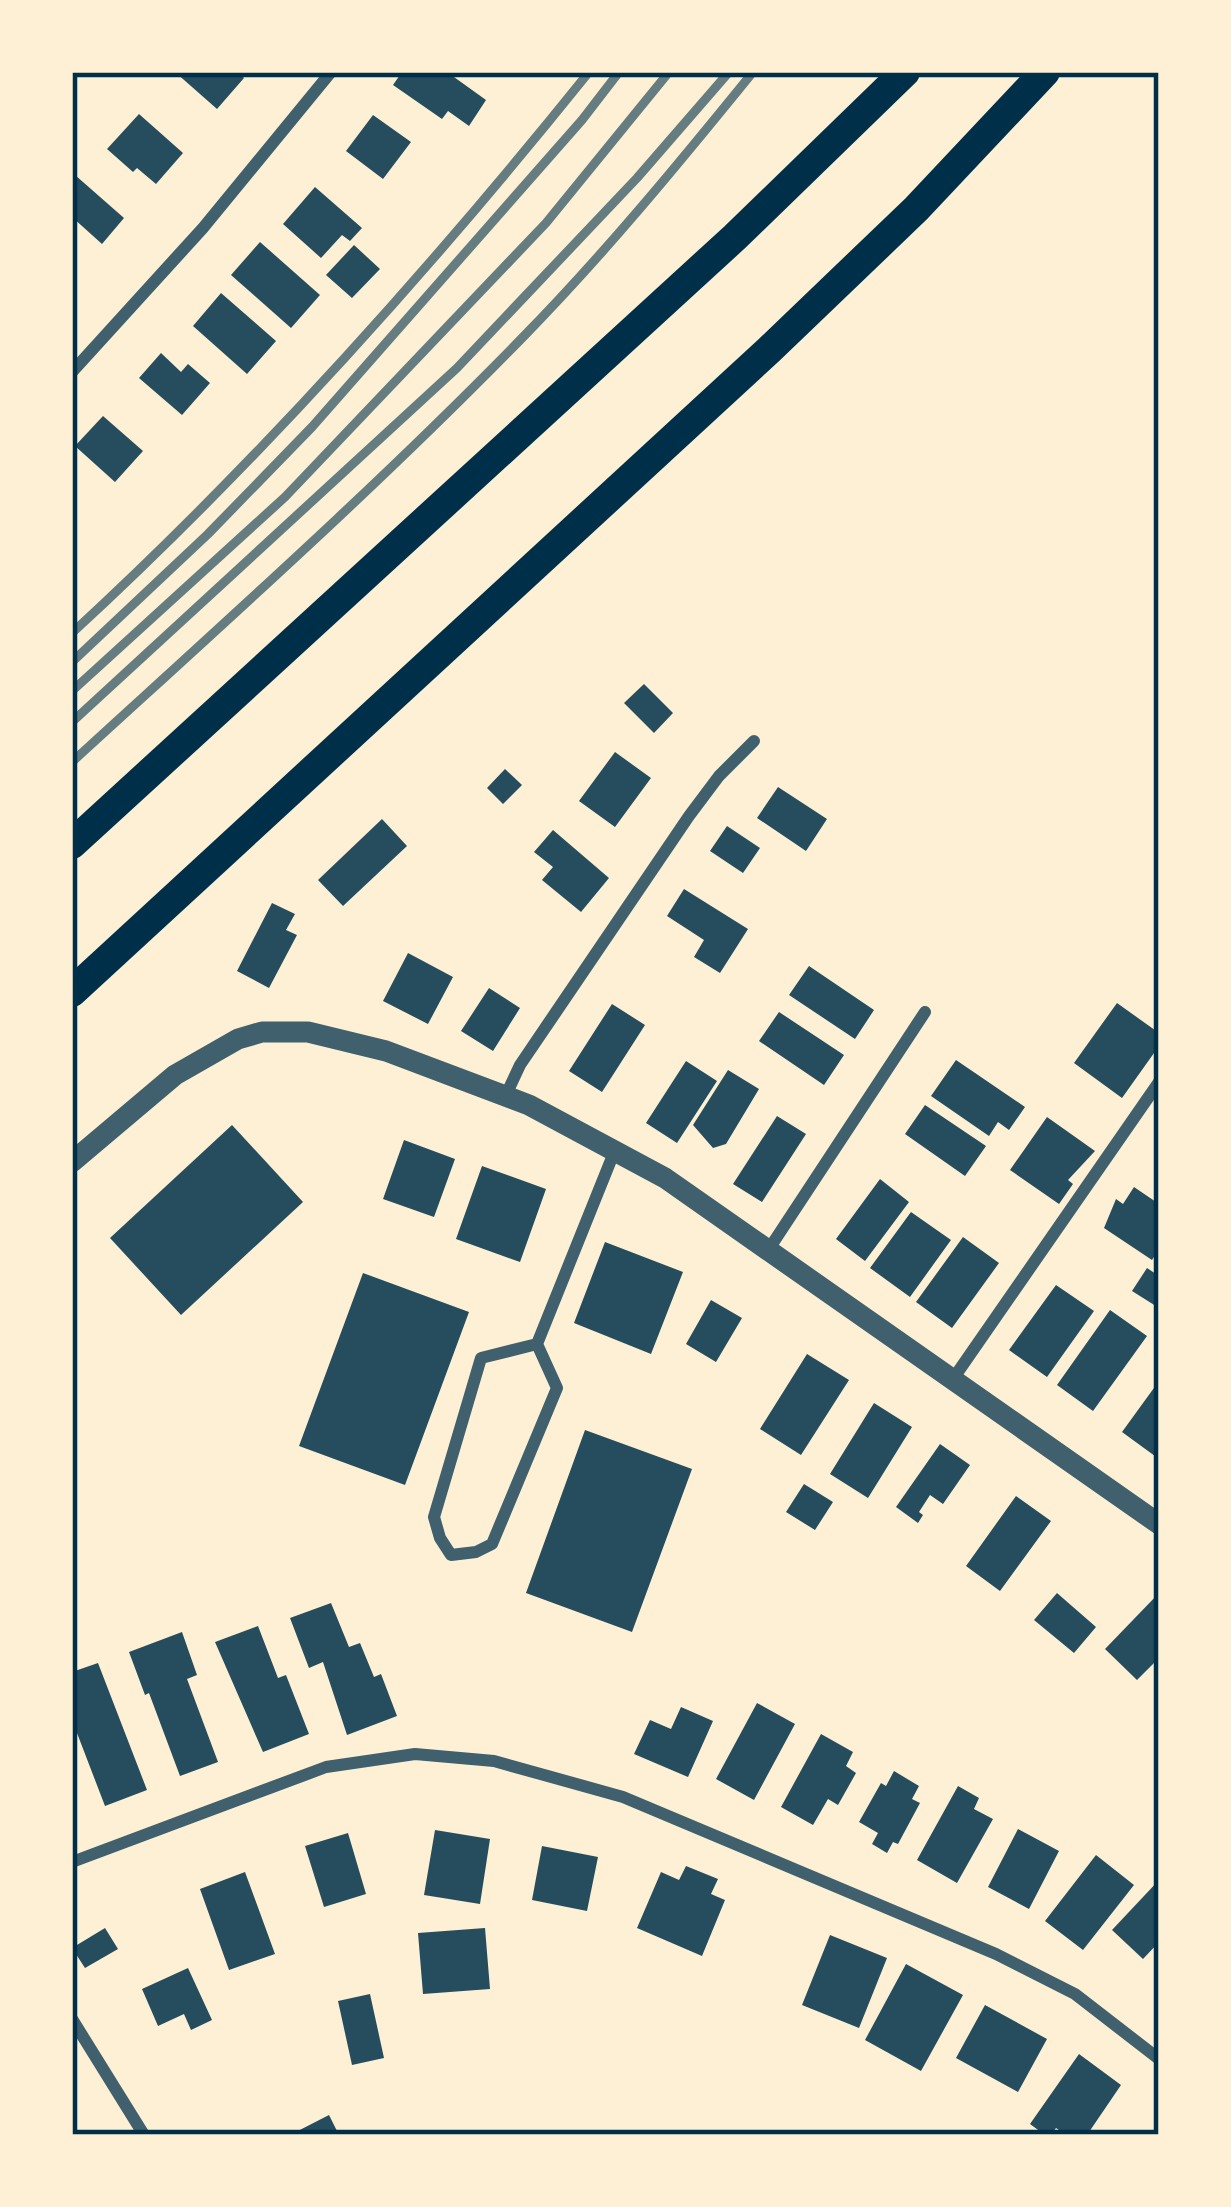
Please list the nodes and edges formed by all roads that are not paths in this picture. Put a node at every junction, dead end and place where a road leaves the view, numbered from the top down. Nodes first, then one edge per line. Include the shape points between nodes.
1 (331, 72) edge
2 (905, 72) edge
3 (1045, 72) edge
4 (72, 372) edge
5 (754, 741) dead end
6 (72, 844) edge
7 (72, 992) edge
8 (925, 1012) dead end
9 (1159, 1082) edge
10 (506, 1095) junction
11 (616, 1149) junction
12 (72, 1162) edge
13 (769, 1250) junction
14 (537, 1344) junction
15 (953, 1378) junction
16 (1159, 1524) edge
17 (72, 1862) edge
18 (72, 2019) edge
19 (1159, 2059) edge
20 (144, 2135) edge

1 - 4 street
2 - 6 highway
3 - 7 highway via 787,333
5 - 10 street via 689,816
8 - 13 street
9 - 15 street
10 - 11 street
10 - 12 street via 330,1036 262,1033 196,1060
11 - 13 street
11 - 14 street
13 - 15 street
14 - 14 street via 481,1358 434,1517 451,1555 492,1544 557,1388
15 - 16 street
17 - 19 street via 326,1767 415,1754 494,1761 623,1797 996,1954 1076,1994
18 - 20 street

